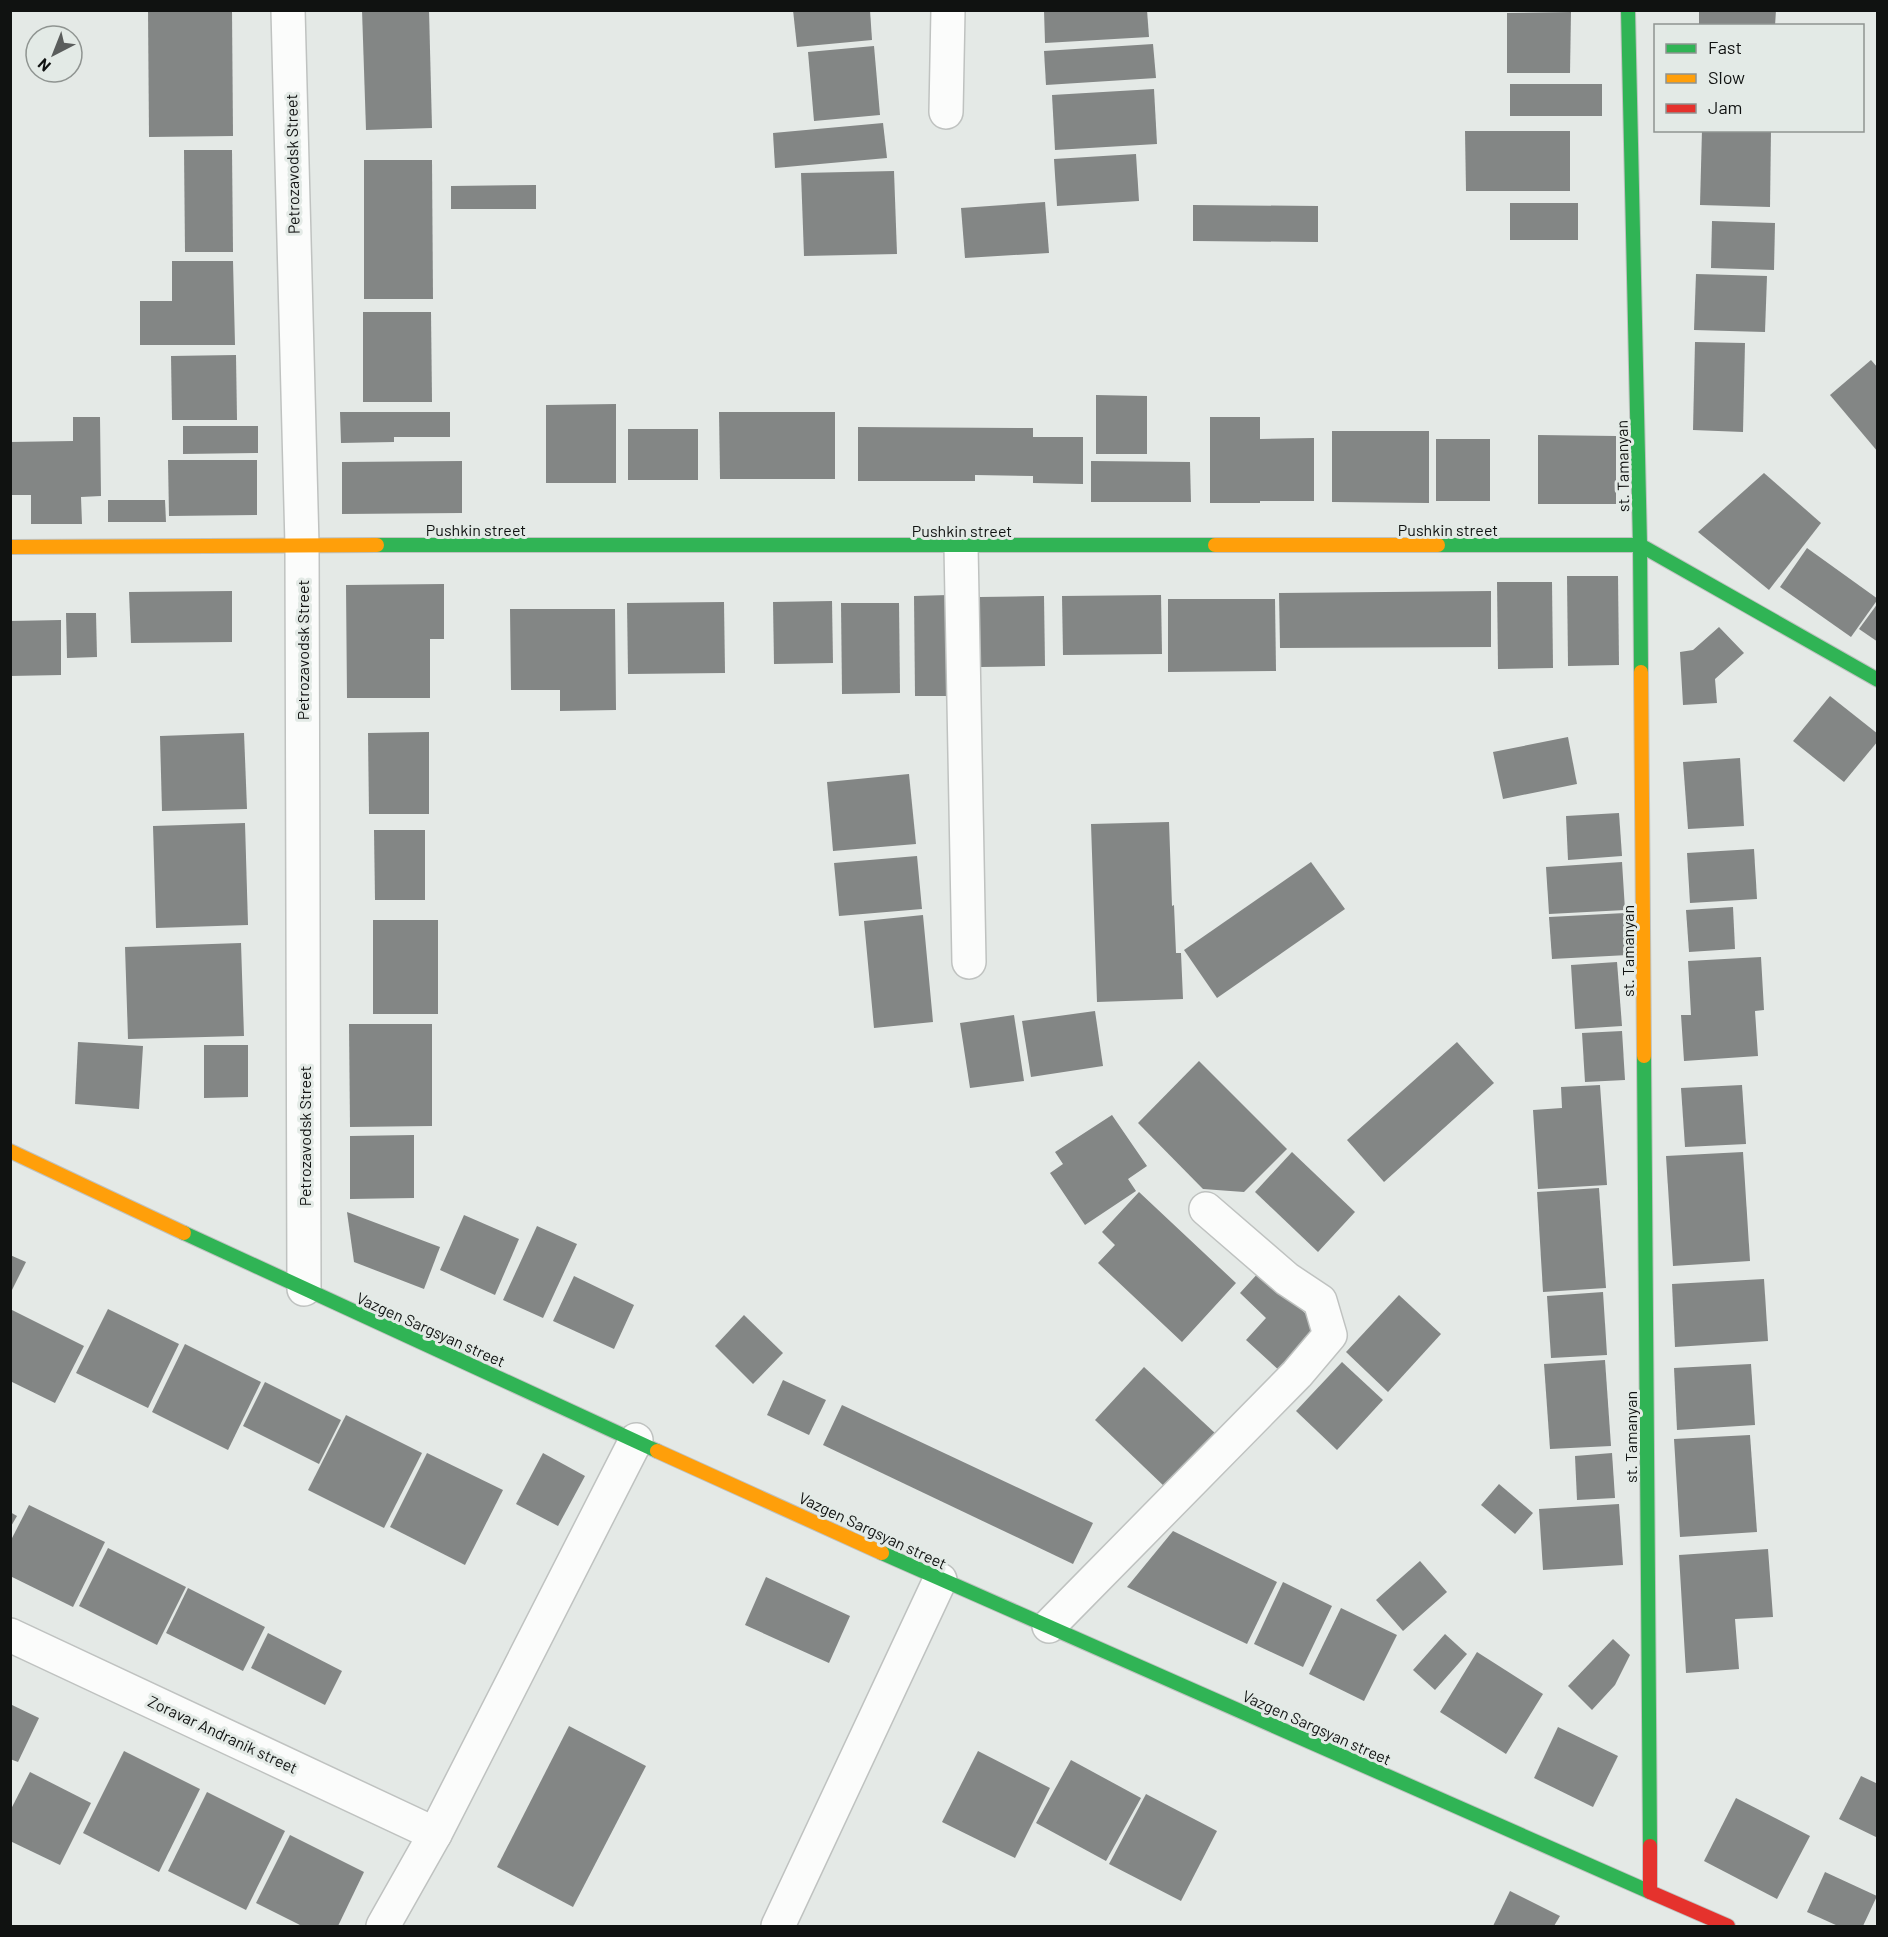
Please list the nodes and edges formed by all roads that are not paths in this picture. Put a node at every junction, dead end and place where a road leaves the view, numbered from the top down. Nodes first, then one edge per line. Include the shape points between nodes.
1 (288, 10) edge
2 (948, 10) edge
3 (1628, 10) edge
4 (946, 112) dead end
5 (302, 545) junction
6 (1640, 545) junction
7 (961, 546) junction
8 (10, 547) edge
9 (1878, 680) edge
10 (969, 962) dead end
11 (10, 1151) edge
12 (1206, 1209) dead end
13 (304, 1289) junction
14 (636, 1440) junction
15 (940, 1580) junction
16 (1049, 1626) junction
17 (10, 1635) edge
18 (435, 1834) junction
19 (1650, 1892) junction
20 (383, 1926) edge
21 (778, 1926) edge
22 (1728, 1926) edge

1 - 5 street, Petrozavodsk Street
2 - 4 street
3 - 6 street, st. Tamanyan
5 - 7 street, Pushkin street
5 - 8 street, Pushkin street
5 - 13 street, Petrozavodsk Street
6 - 7 street, Pushkin street
6 - 9 street, Pushkin street
6 - 19 street, st. Tamanyan
7 - 10 street
11 - 13 street, Vazgen Sargsyan street
12 - 16 street via 1287,1279 1320,1301 1330,1335 1297,1374
13 - 14 street, Vazgen Sargsyan street
14 - 15 street, Vazgen Sargsyan street
14 - 18 street
15 - 16 street, Vazgen Sargsyan street
15 - 21 street
16 - 19 street, Vazgen Sargsyan street
17 - 18 street, Zoravar Andranik street
18 - 20 street
19 - 22 street, Vazgen Sargsyan street

